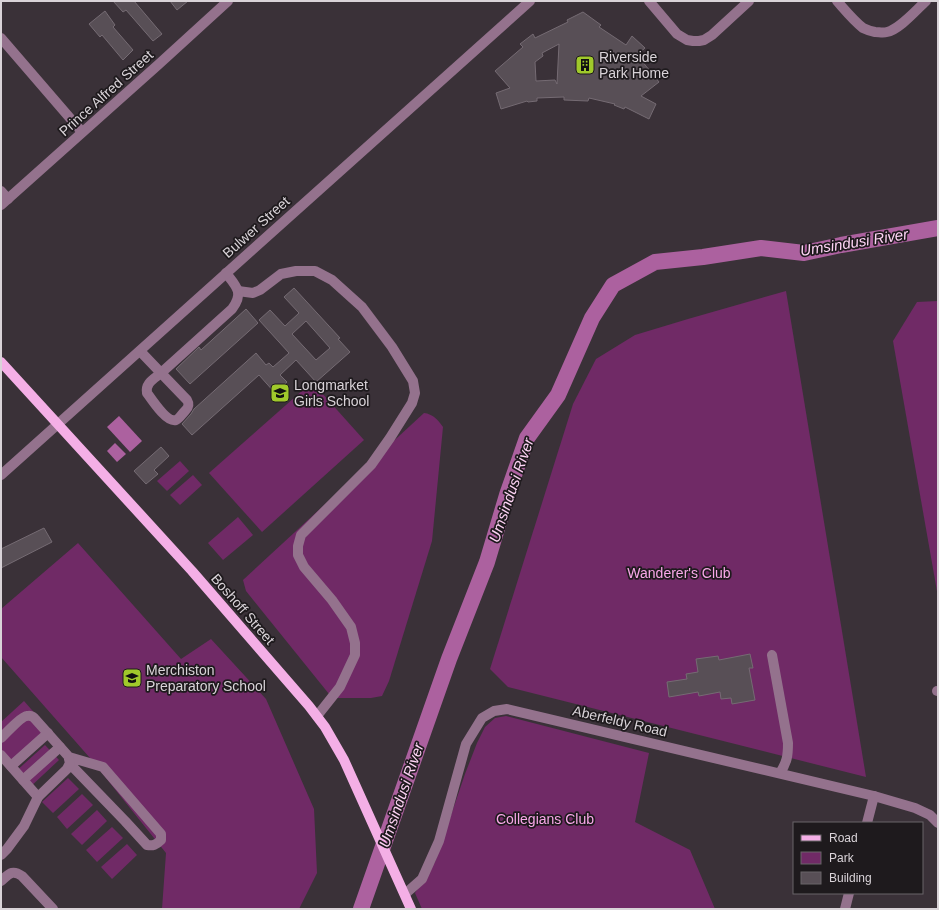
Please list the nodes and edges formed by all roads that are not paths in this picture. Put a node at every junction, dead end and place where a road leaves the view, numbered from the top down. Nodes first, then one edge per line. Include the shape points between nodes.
1 (228, 1) edge
2 (530, 1) edge
3 (649, 1) edge
4 (749, 1) edge
5 (837, 1) edge
6 (926, 1) edge
7 (1, 38) edge
8 (82, 132) junction
9 (3, 198) edge
10 (226, 273) junction
11 (238, 291) junction
12 (140, 351) junction
13 (1, 363) edge
14 (162, 373) junction
15 (58, 424) junction
16 (1, 475) edge
17 (772, 655) dead end
18 (317, 716) junction
19 (48, 733) junction
20 (1, 738) edge
21 (60, 747) junction
22 (1, 755) edge
23 (69, 760) junction
24 (11, 766) junction
25 (780, 773) junction
26 (23, 780) junction
27 (874, 796) junction
28 (38, 797) junction
29 (867, 822) edge
30 (938, 823) edge
31 (1, 855) edge
32 (1, 881) edge
33 (405, 894) junction
34 (849, 894) edge
35 (53, 909) edge
36 (411, 909) edge
37 (845, 909) edge

1 - 8 street, Prince Alfred Street
2 - 10 street, Bulwer Street
3 - 4 street via 677,34 693,41 704,40 712,35
5 - 6 street via 865,29 882,33 896,28
7 - 8 street
8 - 9 street, Prince Alfred Street
10 - 11 street
10 - 12 street, Bulwer Street
11 - 14 street via 238,298 232,309
11 - 18 street via 260,290 281,274 315,271 332,280 362,307 392,347 413,381 415,393 412,404 371,465 301,535 298,555 304,567 351,627 354,643 355,656 340,687
12 - 14 street
12 - 15 street, Bulwer Street
13 - 15 main road, Boshoff Street
14 - 14 street via 189,404 177,419 167,418 147,393 148,384
15 - 16 street, Bulwer Street
15 - 18 main road, Boshoff Street via 192,571
17 - 25 street via 788,743 788,755
18 - 33 main road, Boshoff Street via 344,760
19 - 20 street via 33,717 24,716
19 - 21 street
19 - 24 street
21 - 23 street
21 - 26 street
22 - 24 street
23 - 23 street via 103,767 161,834 161,840 152,846 147,845
23 - 28 street via 67,769
24 - 26 street
25 - 27 street, Aberfeldy Road
25 - 33 street, Aberfeldy Road via 507,709 494,710 482,718 466,744 439,841 422,879
26 - 28 street
27 - 29 street
27 - 30 street, Aberfeldy Road via 915,808 930,815
28 - 31 street via 24,826
32 - 35 street via 11,873 17,873
33 - 36 main road, Boshoff Street
34 - 37 street

